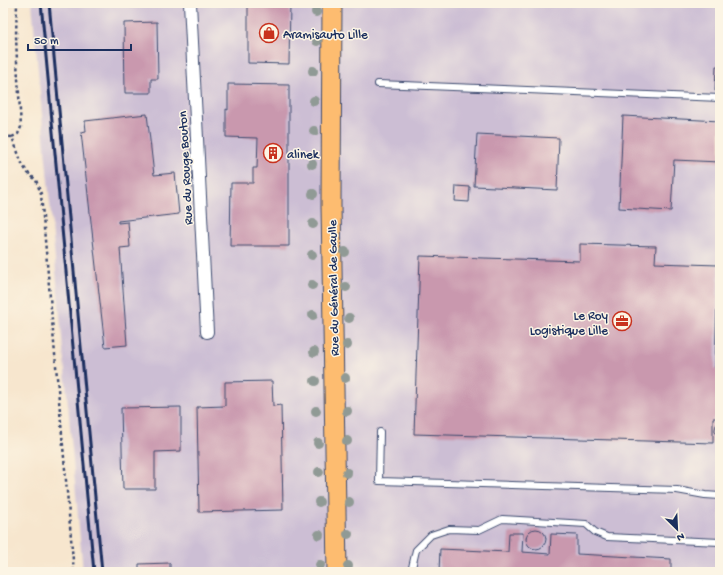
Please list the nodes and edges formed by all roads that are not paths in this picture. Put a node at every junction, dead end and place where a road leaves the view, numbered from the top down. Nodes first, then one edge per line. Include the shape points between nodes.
1 (190, 3) edge
2 (332, 3) edge
3 (378, 84) dead end
4 (720, 98) edge
5 (207, 332) dead end
6 (380, 432) dead end
7 (720, 496) edge
8 (720, 542) edge
9 (337, 572) edge
10 (411, 572) edge

1 - 5 street, Rue du Rouge Bouton
2 - 9 main road, Rue du Général de Gaulle via 331,205
3 - 4 lane
6 - 7 lane via 379,482 677,490
8 - 10 lane via 607,538 586,524 502,519 479,530 449,529 431,535 416,550

